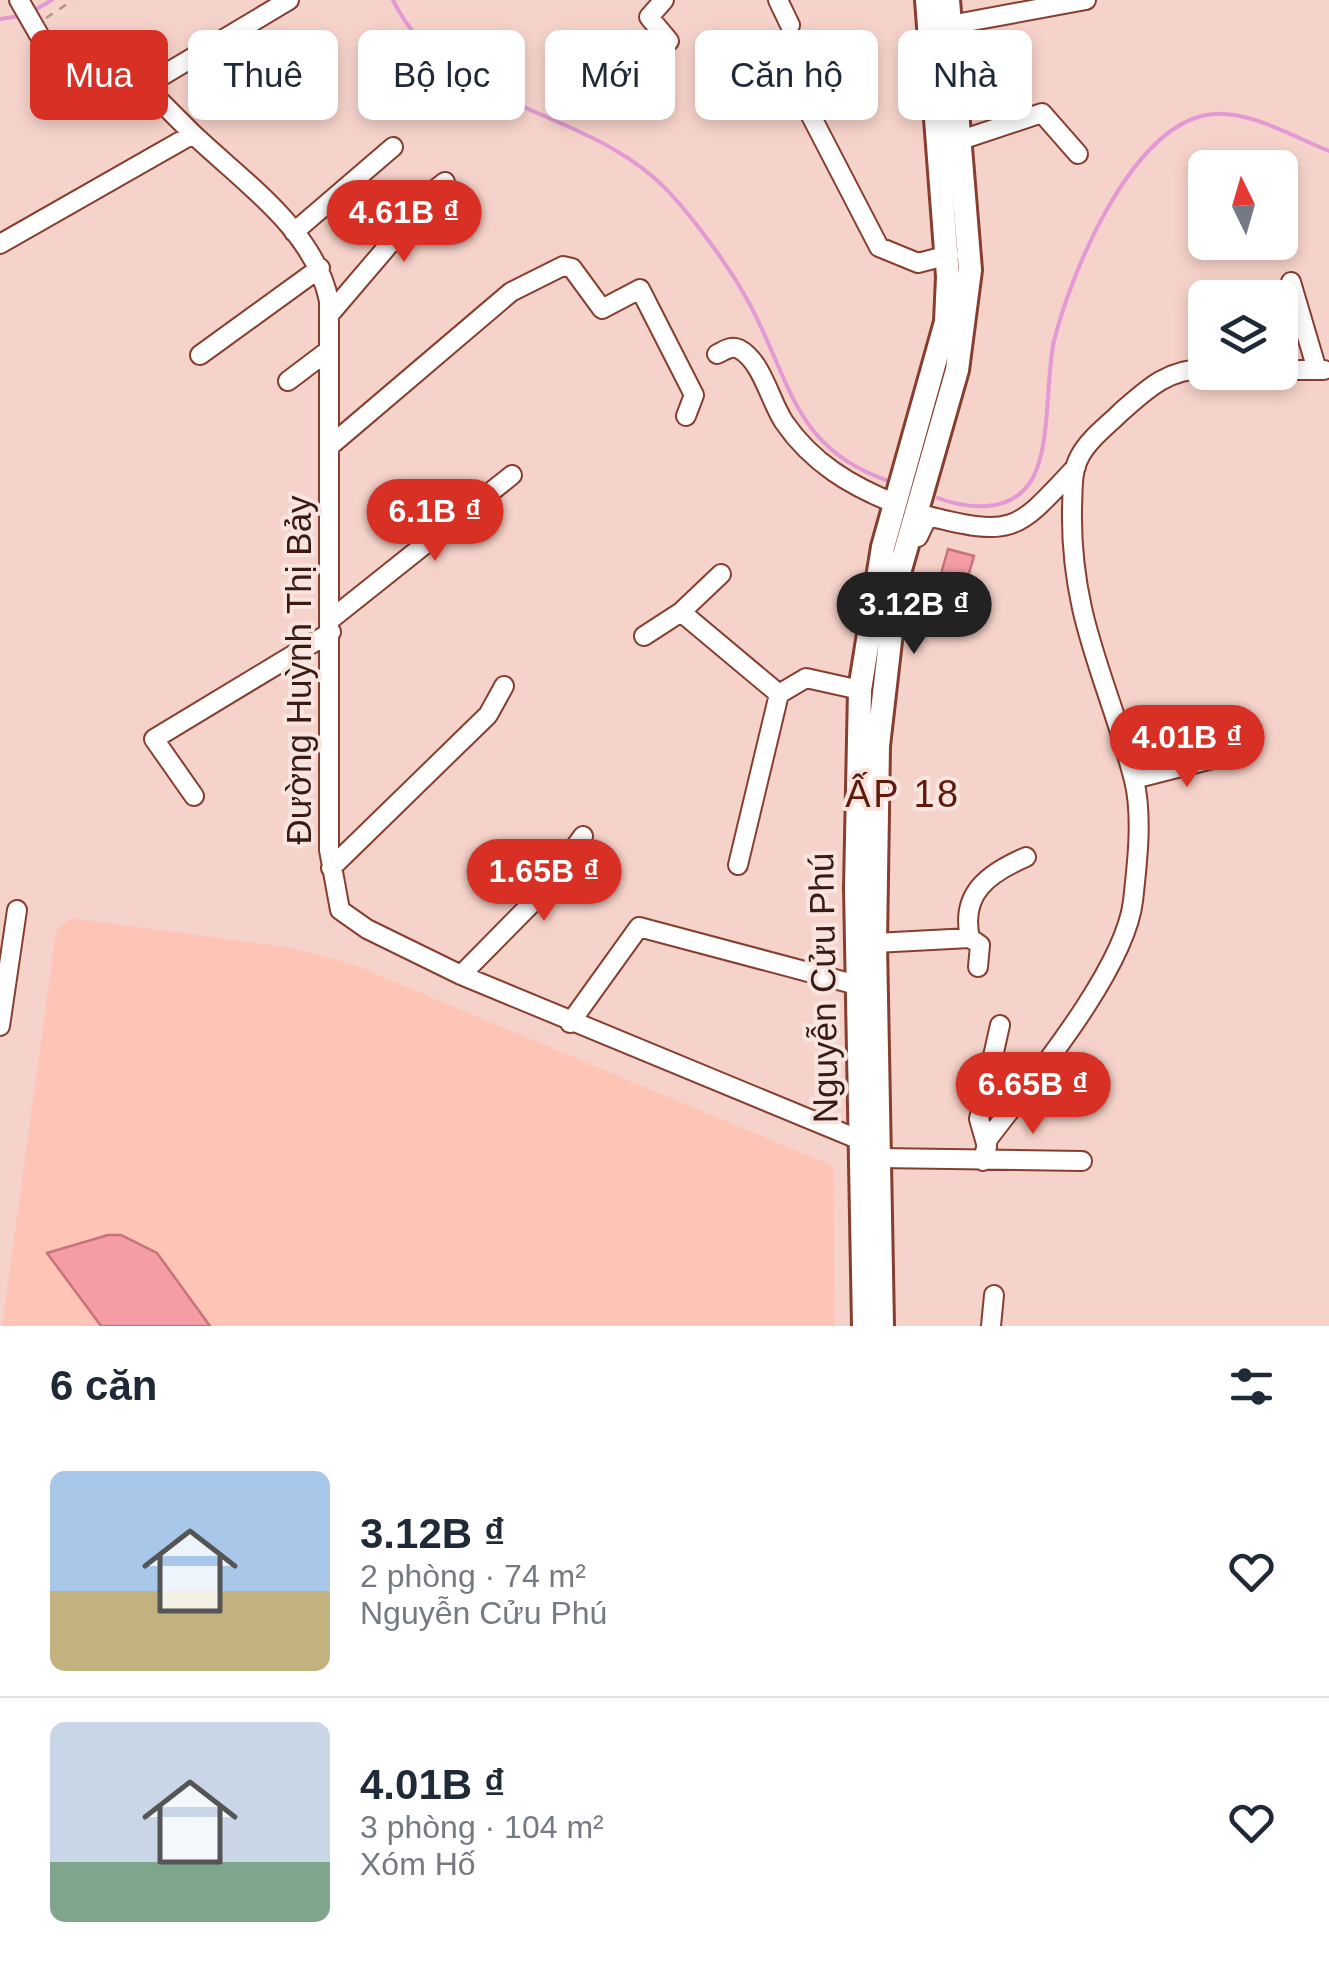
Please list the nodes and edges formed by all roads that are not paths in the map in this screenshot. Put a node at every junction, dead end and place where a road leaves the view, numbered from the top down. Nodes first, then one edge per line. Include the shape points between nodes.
1 (19, 0) edge
2 (289, 0) edge
3 (664, 0) edge
4 (778, 0) edge
5 (926, 0) edge
6 (948, 0) edge
7 (1086, 0) edge
8 (950, 24) junction
9 (790, 25) dead end
10 (35, 30) edge
11 (659, 30) edge
12 (168, 72) edge
13 (168, 109) edge
14 (813, 120) edge
15 (193, 134) junction
16 (961, 140) junction
17 (393, 147) dead end
18 (1078, 154) dead end
19 (445, 182) dead end
20 (294, 232) junction
21 (0, 244) edge
22 (949, 255) junction
23 (320, 268) junction
24 (1298, 301) edge
25 (329, 315) junction
26 (329, 350) junction
27 (717, 354) dead end
28 (200, 356) dead end
29 (1188, 369) edge
30 (1323, 370) edge
31 (288, 381) dead end
32 (686, 416) dead end
33 (330, 446) junction
34 (1076, 467) junction
35 (512, 474) dead end
36 (896, 504) junction
37 (721, 574) dead end
38 (897, 581) junction
39 (681, 612) junction
40 (330, 626) junction
41 (644, 636) dead end
42 (504, 686) dead end
43 (860, 690) junction
44 (779, 694) junction
45 (1228, 754) dead end
46 (1134, 779) junction
47 (194, 796) dead end
48 (583, 836) dead end
49 (1026, 857) dead end
50 (738, 865) dead end
51 (331, 868) junction
52 (16, 910) dead end
53 (970, 938) junction
54 (875, 943) junction
55 (978, 967) dead end
56 (461, 975) junction
57 (857, 985) junction
58 (570, 1023) junction
59 (1000, 1025) dead end
60 (0, 1026) edge
61 (860, 1140) junction
62 (985, 1154) junction
63 (880, 1158) junction
64 (1082, 1161) dead end
65 (994, 1295) dead end
66 (864, 1326) edge
67 (882, 1326) edge
68 (991, 1326) edge

1 - 10 street, Đường Huỳnh Thị Bảy
2 - 12 street
3 - 11 street via 649,17
4 - 9 street
5 - 22 main road, Nguyễn Cửu Phú
6 - 8 main road, Nguyễn Cửu Phú
7 - 8 street
8 - 16 main road, Nguyễn Cửu Phú
13 - 15 street, Đường Huỳnh Thị Bảy
14 - 22 street via 879,247 918,263
15 - 20 street, Đường Huỳnh Thị Bảy
15 - 21 street
16 - 18 street via 1042,114
16 - 38 main road, Nguyễn Cửu Phú via 970,270 966,323
17 - 20 street
19 - 25 street via 419,202
20 - 23 street, Đường Huỳnh Thị Bảy
22 - 36 main road, Nguyễn Cửu Phú via 946,322
23 - 25 street, Đường Huỳnh Thị Bảy
23 - 28 street
24 - 30 street
25 - 26 street, Đường Huỳnh Thị Bảy
26 - 31 street
26 - 33 street, Đường Huỳnh Thị Bảy
27 - 36 street via 740,350 784,422 833,474
29 - 34 street via 1152,384 1095,438
32 - 33 street via 694,394 640,289 602,309 571,267 563,266 510,292
33 - 40 street, Đường Huỳnh Thị Bảy
34 - 38 street via 1034,513 1009,527 926,517 909,572
34 - 46 street via 1075,586 1093,662
35 - 40 street
36 - 43 main road, Nguyễn Cửu Phú
37 - 39 street
38 - 54 main road, Nguyễn Cửu Phú via 878,746
39 - 41 street
39 - 44 street
40 - 47 street via 154,740
40 - 51 street, Đường Huỳnh Thị Bảy
42 - 51 street via 488,715
43 - 44 street via 806,678
43 - 57 main road, Nguyễn Cửu Phú
44 - 50 street
45 - 46 street
46 - 62 street via 1132,906 1118,946 1077,1021 988,1140
48 - 56 street via 540,894
49 - 53 street via 983,879 969,910
51 - 56 street, Đường Huỳnh Thị Bảy via 340,910
52 - 60 street
53 - 54 street
53 - 55 street via 980,945
54 - 63 main road, Nguyễn Cửu Phú
56 - 58 street, Đường Huỳnh Thị Bảy
57 - 58 street via 639,928
57 - 61 main road, Nguyễn Cửu Phú
58 - 61 street, Đường Huỳnh Thị Bảy
59 - 62 street via 979,1119
61 - 63 main road
61 - 66 main road, Nguyễn Cửu Phú
62 - 63 street
62 - 64 street
63 - 67 main road, Nguyễn Cửu Phú
65 - 68 street

